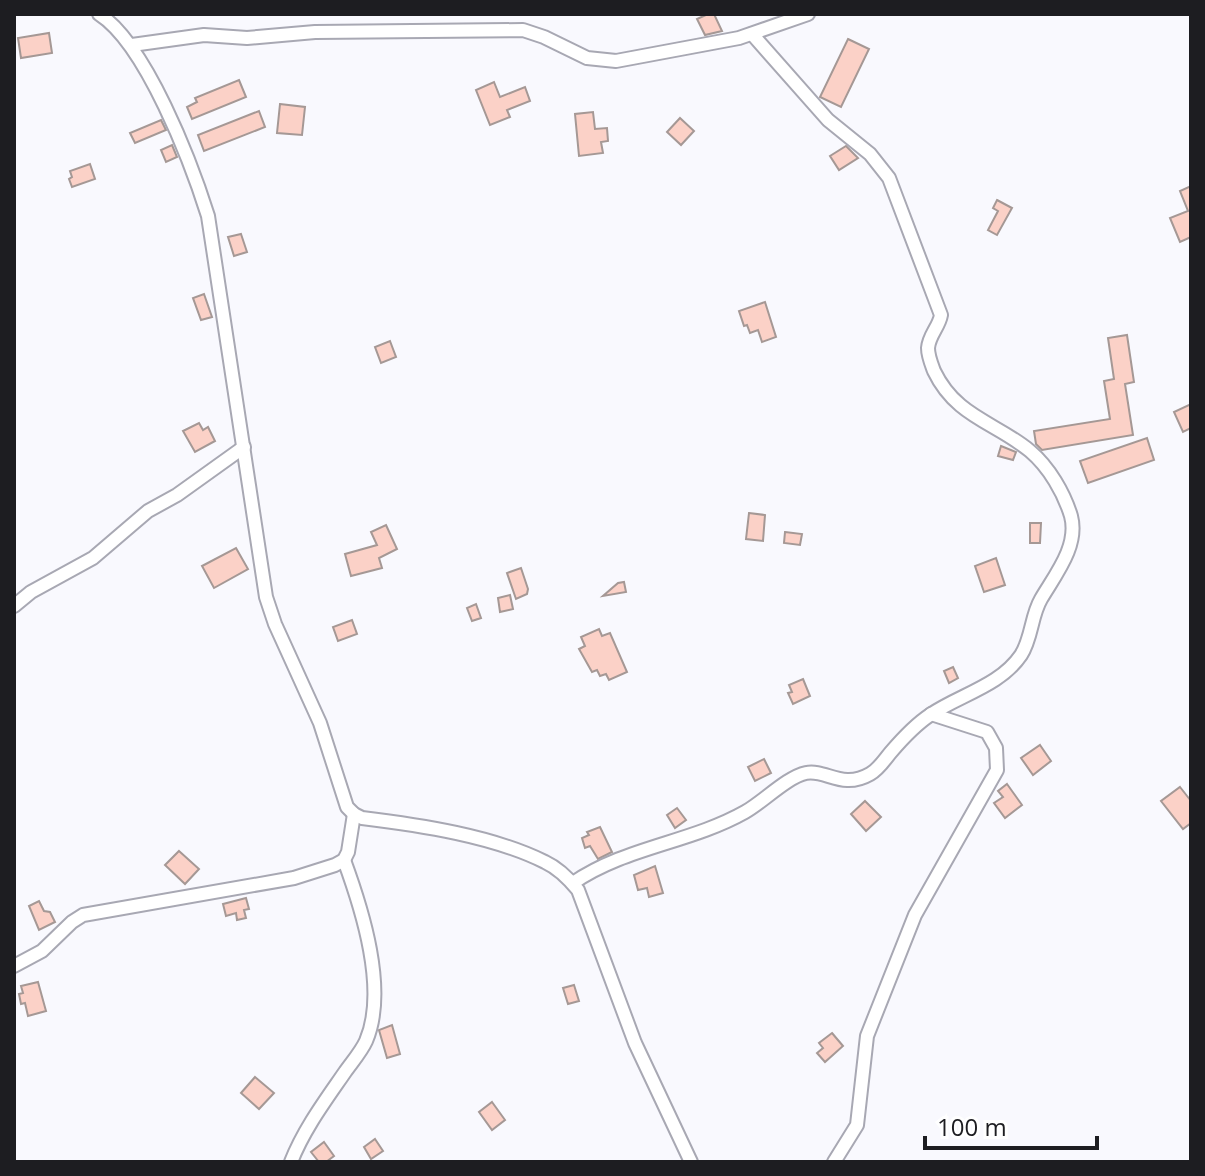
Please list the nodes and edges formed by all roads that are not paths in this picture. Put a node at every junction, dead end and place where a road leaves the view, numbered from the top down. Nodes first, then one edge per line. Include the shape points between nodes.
1 (99, 14) edge
2 (808, 14) edge
3 (752, 34) junction
4 (132, 45) junction
5 (244, 447) junction
6 (14, 606) edge
7 (931, 714) junction
8 (354, 814) junction
9 (344, 860) junction
10 (573, 883) junction
11 (14, 966) edge
12 (291, 1162) edge
13 (691, 1162) edge
14 (834, 1162) edge

1 - 4 street
2 - 3 street
3 - 4 street via 616,61 587,58 523,30 204,35
3 - 7 street via 828,120 870,154 889,178 941,315 928,351 940,381 955,401 1042,463 1065,499 1072,522 1070,547 1037,605 1022,654 996,679
4 - 5 street via 191,163 208,216
5 - 6 street via 148,511 101,553
5 - 8 street via 266,597
7 - 10 street via 869,774 844,781 803,774 715,827 608,863
7 - 14 street via 987,732 996,748 997,770 915,915 867,1036 857,1125
8 - 9 street
8 - 10 street via 522,853 547,863
9 - 11 street via 294,878 83,915 42,951
9 - 12 street via 362,909 373,1014 365,1041
10 - 13 street via 635,1043

